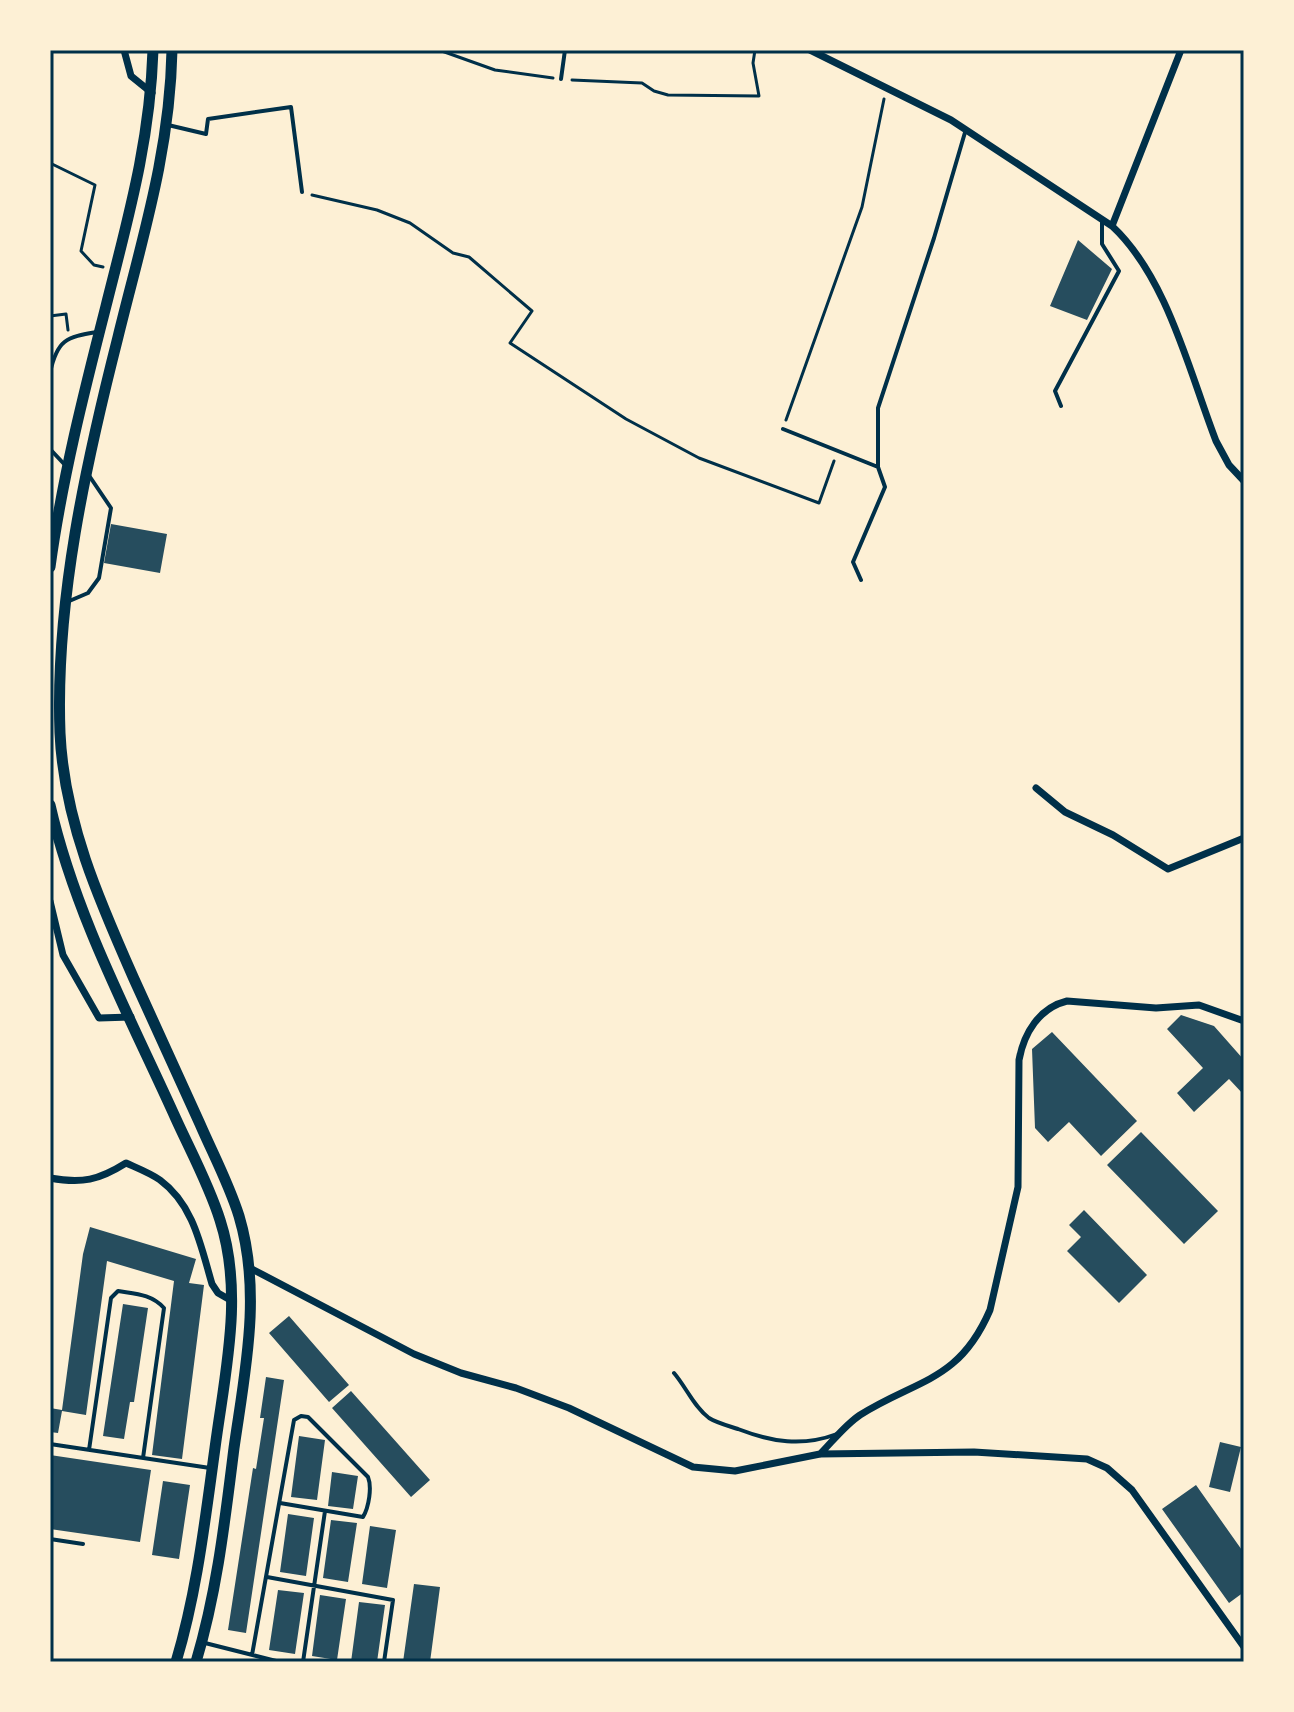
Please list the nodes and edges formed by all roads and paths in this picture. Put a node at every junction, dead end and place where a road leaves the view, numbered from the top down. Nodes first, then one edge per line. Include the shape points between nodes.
1 (124, 50) edge
2 (153, 50) edge
3 (172, 50) edge
4 (439, 50) edge
5 (565, 50) edge
6 (755, 50) edge
7 (810, 50) edge
8 (1181, 50) edge
9 (561, 79) junction
10 (887, 88) junction
11 (152, 93) junction
12 (168, 125) junction
13 (966, 129) junction
14 (50, 163) edge
15 (302, 192) joint
16 (1102, 219) junction
17 (1112, 226) junction
18 (115, 270) junction
19 (50, 316) edge
20 (99, 331) junction
21 (68, 337) junction
22 (50, 373) edge
23 (1061, 406) dead end
24 (783, 429) joint
25 (50, 449) edge
26 (838, 450) junction
27 (878, 467) junction
28 (69, 470) junction
29 (88, 474) junction
30 (1244, 481) edge
31 (50, 567) edge
32 (861, 580) dead end
33 (65, 603) junction
34 (1036, 788) dead end
35 (50, 805) edge
36 (1244, 838) edge
37 (50, 901) edge
38 (131, 1017) junction
39 (1244, 1021) edge
40 (50, 1178) edge
41 (250, 1268) junction
42 (232, 1301) junction
43 (674, 1373) dead end
44 (843, 1431) junction
45 (50, 1444) edge
46 (89, 1450) junction
47 (820, 1454) junction
48 (143, 1458) junction
49 (212, 1469) junction
50 (280, 1503) junction
51 (325, 1511) junction
52 (50, 1539) edge
53 (83, 1544) dead end
54 (267, 1577) junction
55 (314, 1586) junction
56 (202, 1643) junction
57 (1244, 1647) edge
58 (252, 1655) junction
59 (258, 1659) edge
60 (176, 1662) edge
61 (196, 1662) edge
62 (280, 1662) edge
63 (303, 1662) edge
64 (384, 1662) edge

1 - 11 street via 131,76
2 - 11 main road
3 - 12 main road
4 - 9 path via 495,70
5 - 9 lane
6 - 9 path via 759,96 668,95 642,83
7 - 10 street
8 - 17 street
10 - 13 street
10 - 24 path via 862,207
11 - 18 main road
12 - 15 lane via 206,134 208,119 291,107
12 - 29 main road
13 - 16 street
13 - 27 lane via 878,408
14 - 18 path via 95,185 81,251 94,265
15 - 26 path via 396,217 453,253 469,257 532,311 510,343 626,419 699,458 819,503
16 - 17 street
16 - 23 lane via 1102,244 1119,271 1055,391
17 - 30 street via 1153,278 1216,441
18 - 20 main road
19 - 21 path via 66,314
20 - 21 lane
20 - 28 main road
21 - 22 lane via 54,353
24 - 26 lane
25 - 28 lane
26 - 27 lane
27 - 32 lane via 885,487 853,562
28 - 31 main road
29 - 33 main road
29 - 33 lane via 111,508 99,578 88,593
33 - 41 main road via 60,738 75,829 100,902 231,1194
34 - 36 street via 1065,812 1168,869
35 - 38 main road via 72,885
37 - 38 street via 63,955 99,1018
38 - 42 main road via 213,1202 229,1260
39 - 44 street via 1199,1005 1156,1008 1067,1001 1038,1018 1023,1041 1019,1060 1018,1187 982,1328 940,1375 858,1416
40 - 42 street via 84,1181 126,1163 159,1180 191,1218 212,1284
41 - 47 street via 414,1354 569,1408 693,1467 735,1471
41 - 56 main road via 248,1345 221,1548
42 - 49 main road
43 - 44 lane via 711,1419 764,1439 813,1441
44 - 47 street
45 - 46 lane
46 - 48 lane
46 - 48 lane via 111,1298 118,1291 147,1295 164,1308
47 - 57 street via 974,1452 1076,1457 1097,1463 1132,1490
48 - 49 lane
49 - 60 main road via 191,1605
50 - 51 lane
50 - 51 lane via 294,1420 308,1417 370,1482 363,1517
50 - 54 lane
51 - 55 lane
52 - 53 lane
54 - 55 lane
54 - 58 lane
55 - 63 lane
55 - 64 lane via 393,1600
56 - 58 lane
56 - 61 main road
58 - 59 lane
59 - 62 lane

